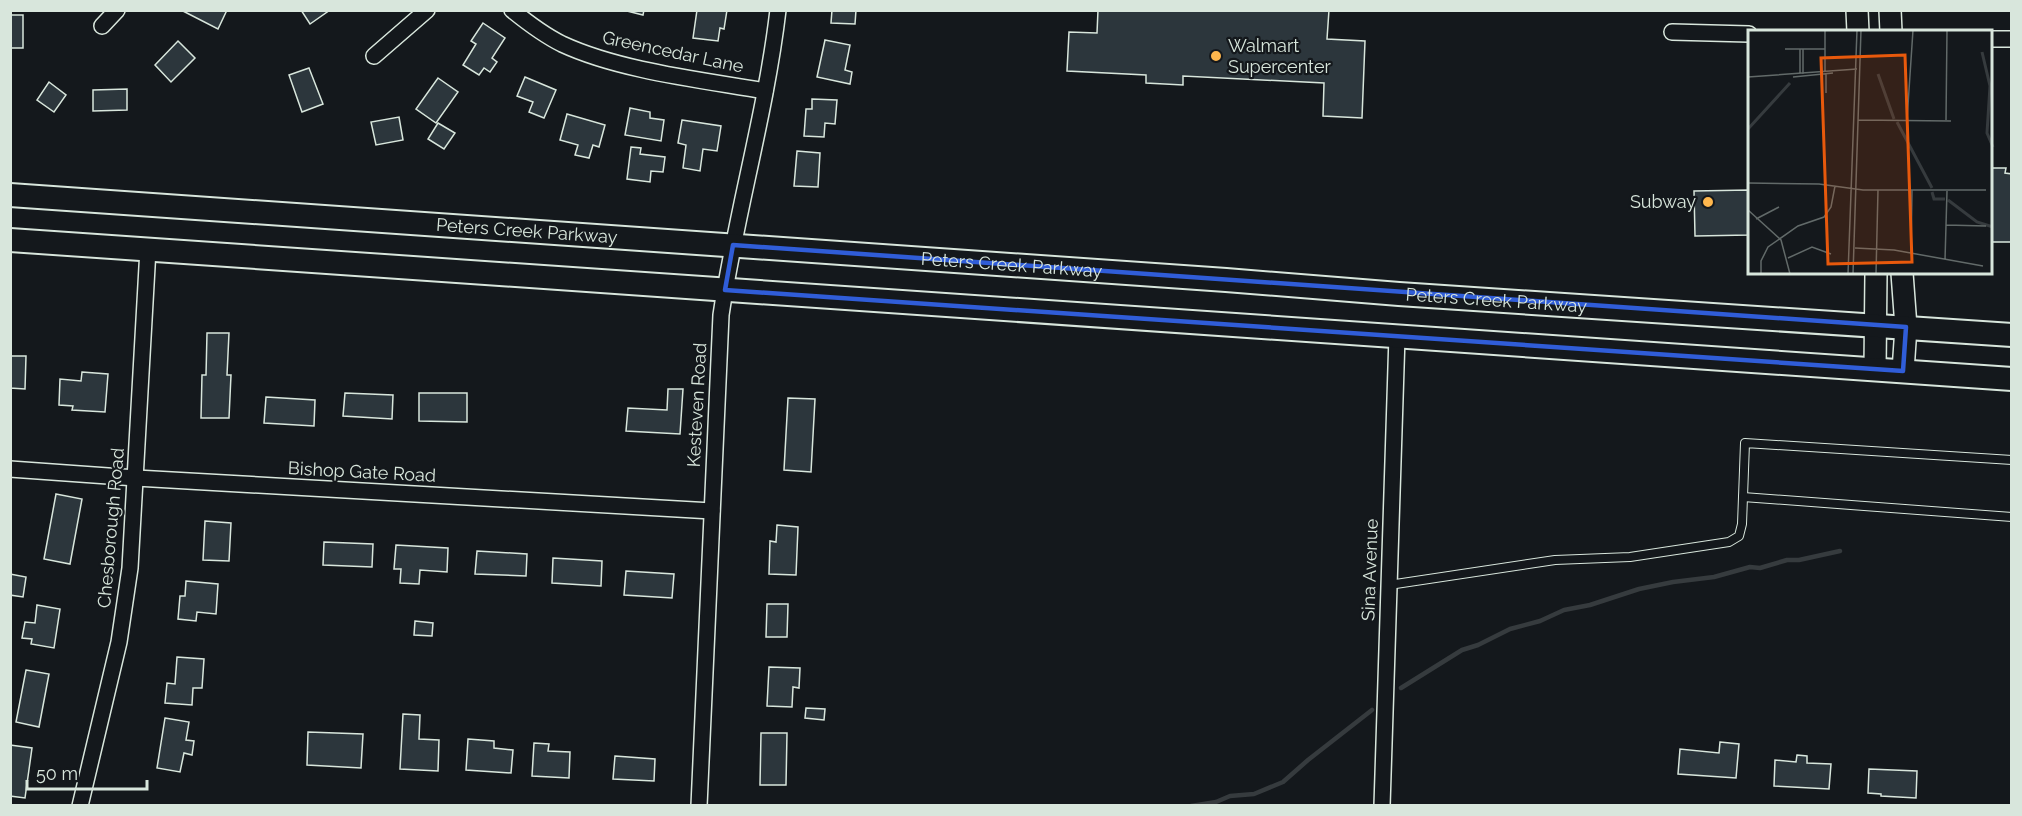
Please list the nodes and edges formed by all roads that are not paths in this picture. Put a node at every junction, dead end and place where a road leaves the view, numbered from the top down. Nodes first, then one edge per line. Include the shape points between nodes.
1 (117, 10) edge
2 (427, 10) edge
3 (512, 10) edge
4 (778, 10) edge
5 (1857, 10) edge
6 (1890, 10) edge
7 (102, 26) dead end
8 (1858, 30) edge
9 (1891, 30) edge
10 (1672, 32) dead end
11 (1748, 34) edge
12 (1992, 39) edge
13 (2012, 39) edge
14 (374, 56) dead end
15 (765, 91) junction
16 (10, 195) edge
17 (10, 240) edge
18 (732, 245) junction
19 (148, 249) junction
20 (1876, 274) edge
21 (1902, 274) edge
22 (725, 290) junction
23 (1877, 325) junction
24 (1906, 327) junction
25 (2012, 335) edge
26 (1397, 336) junction
27 (1875, 369) junction
28 (1903, 371) junction
29 (2012, 379) edge
30 (2012, 460) edge
31 (10, 469) edge
32 (136, 478) junction
33 (1743, 497) junction
34 (712, 511) junction
35 (2012, 518) edge
36 (1389, 585) junction
37 (80, 806) edge
38 (699, 806) edge
39 (1382, 806) edge

1 - 7 street
2 - 14 street
3 - 15 street, Greencedar Lane via 563,44 597,56 653,71
4 - 15 street, Kesteven Road
5 - 8 main road
6 - 9 main road
10 - 11 street
12 - 13 street
15 - 18 street, Kesteven Road
16 - 18 main road, Peters Creek Parkway
17 - 19 main road
18 - 22 street, Kesteven Road
18 - 23 main road, Peters Creek Parkway
19 - 22 main road
19 - 32 street, Chesborough Road
20 - 23 main road
21 - 24 main road
22 - 26 main road
22 - 34 street, Kesteven Road
23 - 24 main road, Peters Creek Parkway
23 - 27 main road
24 - 25 main road, Peters Creek Parkway
24 - 28 main road
26 - 27 main road
26 - 36 street, Sina Avenue
27 - 28 main road
28 - 29 main road
30 - 33 lane via 1745,442
31 - 32 street, Bishop Gate Road
32 - 34 street, Bishop Gate Road
32 - 37 street, Chesborough Road via 130,568 119,642
33 - 35 lane
33 - 36 lane via 1739,536 1729,542 1630,557 1554,560
34 - 38 street, Kesteven Road
36 - 39 street, Sina Avenue

